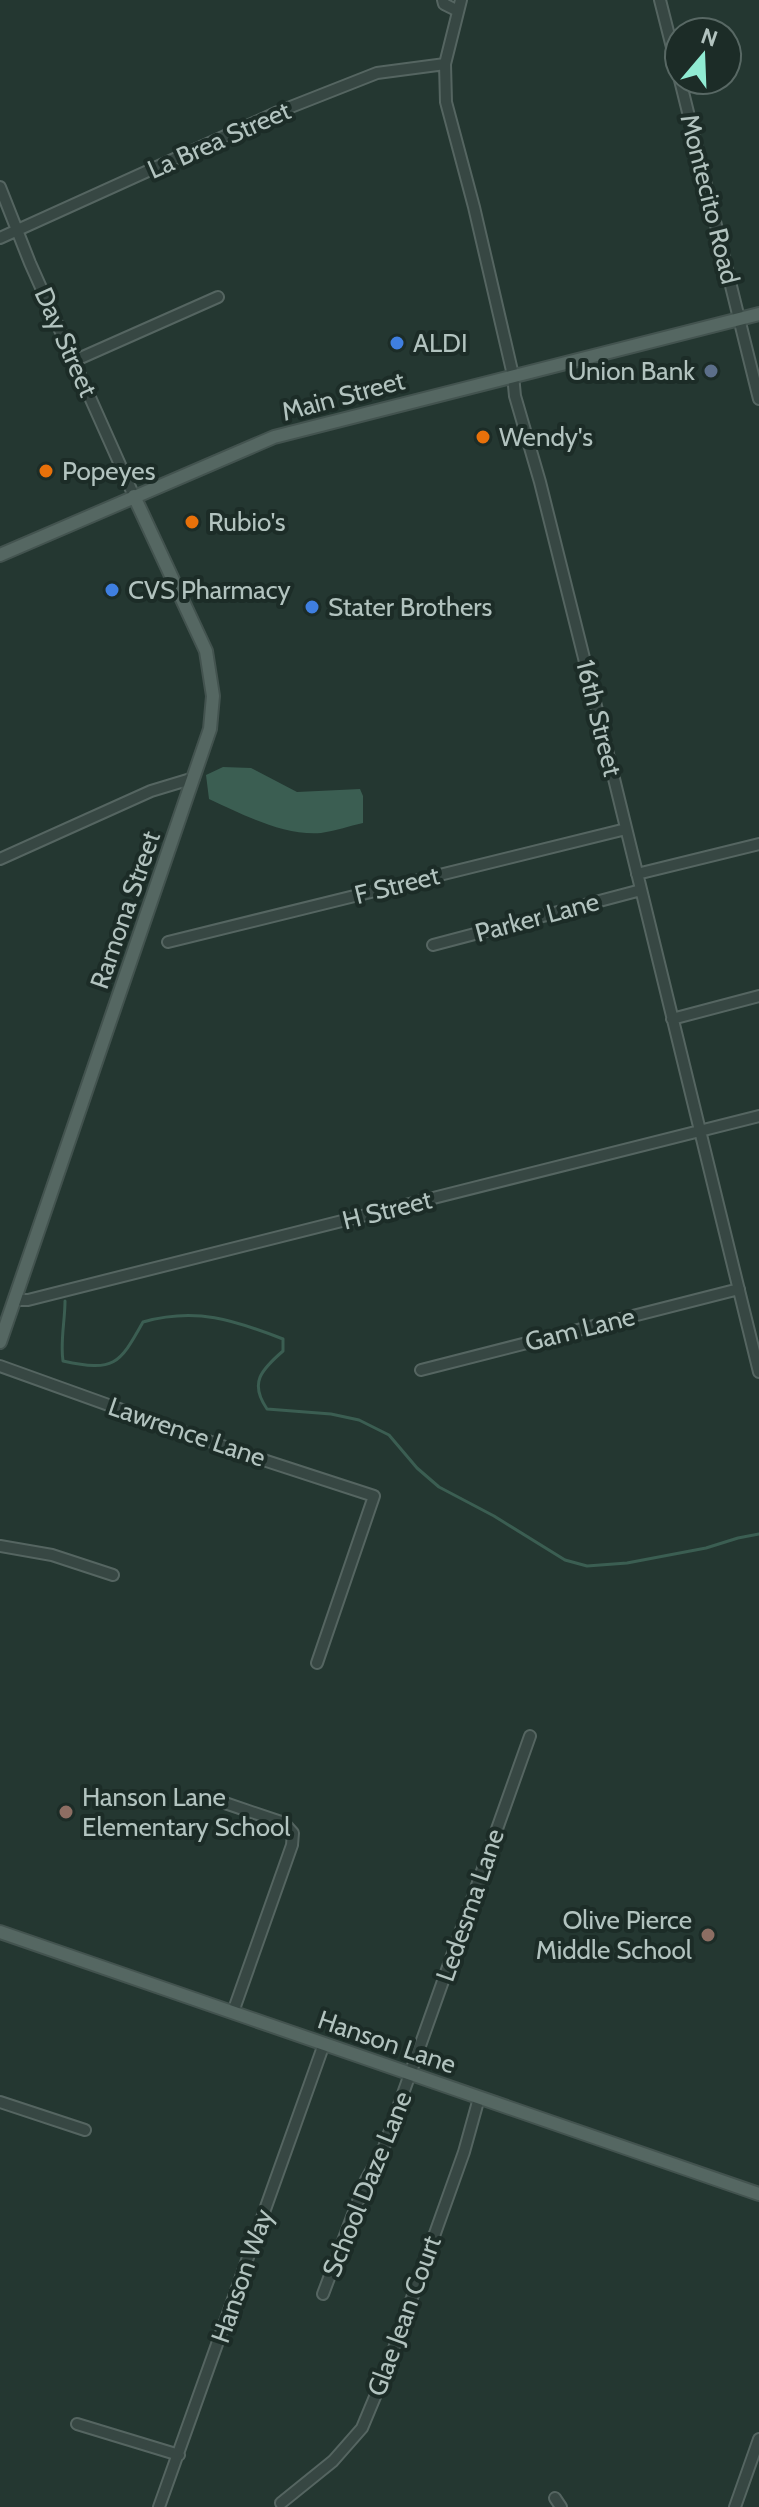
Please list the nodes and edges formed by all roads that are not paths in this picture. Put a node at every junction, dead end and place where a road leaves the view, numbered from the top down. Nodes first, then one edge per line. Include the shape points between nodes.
1 (443, 0) edge
2 (459, 6) edge
3 (445, 64) junction
4 (685, 96) edge
5 (0, 187) edge
6 (18, 230) junction
7 (0, 238) edge
8 (218, 297) dead end
9 (759, 314) edge
10 (739, 319) junction
11 (76, 360) junction
12 (513, 375) junction
13 (759, 399) edge
14 (134, 496) junction
15 (0, 555) edge
16 (194, 778) junction
17 (626, 829) junction
18 (759, 844) edge
19 (0, 859) edge
20 (637, 874) junction
21 (641, 890) junction
22 (168, 942) dead end
23 (433, 945) dead end
24 (759, 996) edge
25 (672, 1019) junction
26 (759, 1116) edge
27 (700, 1131) junction
28 (739, 1289) junction
29 (14, 1300) junction
30 (0, 1342) edge
31 (0, 1366) edge
32 (421, 1370) dead end
33 (759, 1372) edge
34 (0, 1546) edge
35 (113, 1575) dead end
36 (317, 1663) dead end
37 (530, 1736) dead end
38 (222, 1802) dead end
39 (0, 1932) edge
40 (233, 2012) junction
41 (324, 2044) junction
42 (411, 2074) junction
43 (479, 2098) junction
44 (0, 2102) edge
45 (85, 2130) dead end
46 (759, 2194) edge
47 (323, 2294) dead end
48 (77, 2424) dead end
49 (759, 2439) edge
50 (179, 2455) junction
51 (281, 2503) dead end
52 (159, 2507) edge
53 (735, 2507) edge

1 - 2 street
2 - 3 street
3 - 6 street, La Brea Street via 377,73
3 - 12 street, 16th Street via 446,102
4 - 10 street, Montecito Road
5 - 6 street, Day Street
6 - 7 street, La Brea Street
6 - 11 street, Day Street
8 - 11 street
9 - 10 main road, Main Street
10 - 12 main road, Main Street
10 - 13 street, Montecito Road
11 - 14 street, Day Street
12 - 14 main road, Main Street via 274,437
12 - 17 street, 16th Street
14 - 15 main road, Main Street
14 - 16 main road, Ramona Street via 206,651 213,696 210,729
16 - 19 street via 151,791
16 - 29 main road, Ramona Street
17 - 20 street, 16th Street
17 - 22 street, F Street
18 - 20 street
20 - 21 street, 16th Street
21 - 23 street, Parker Lane
21 - 25 street, 16th Street
24 - 25 street
25 - 27 street, 16th Street
26 - 27 street, H Street
27 - 28 street, 16th Street
27 - 29 street, H Street
28 - 32 street, Gam Lane
28 - 33 street, 16th Street
29 - 30 main road, Ramona Street
31 - 36 street, Lawrence Lane via 374,1496
34 - 35 street via 52,1555
37 - 42 street, Ledesma Lane
38 - 40 street via 284,1823 293,1833
39 - 40 main road, Hanson Lane
40 - 41 main road, Hanson Lane
41 - 42 main road, Hanson Lane
41 - 50 street, Hanson Way
42 - 43 main road, Hanson Lane
42 - 47 street, School Daze Lane
43 - 46 main road, Hanson Lane
43 - 51 street, Glae Jean Court via 362,2428 333,2461
44 - 45 street
48 - 50 street
49 - 53 street
50 - 52 street, Hanson Way

